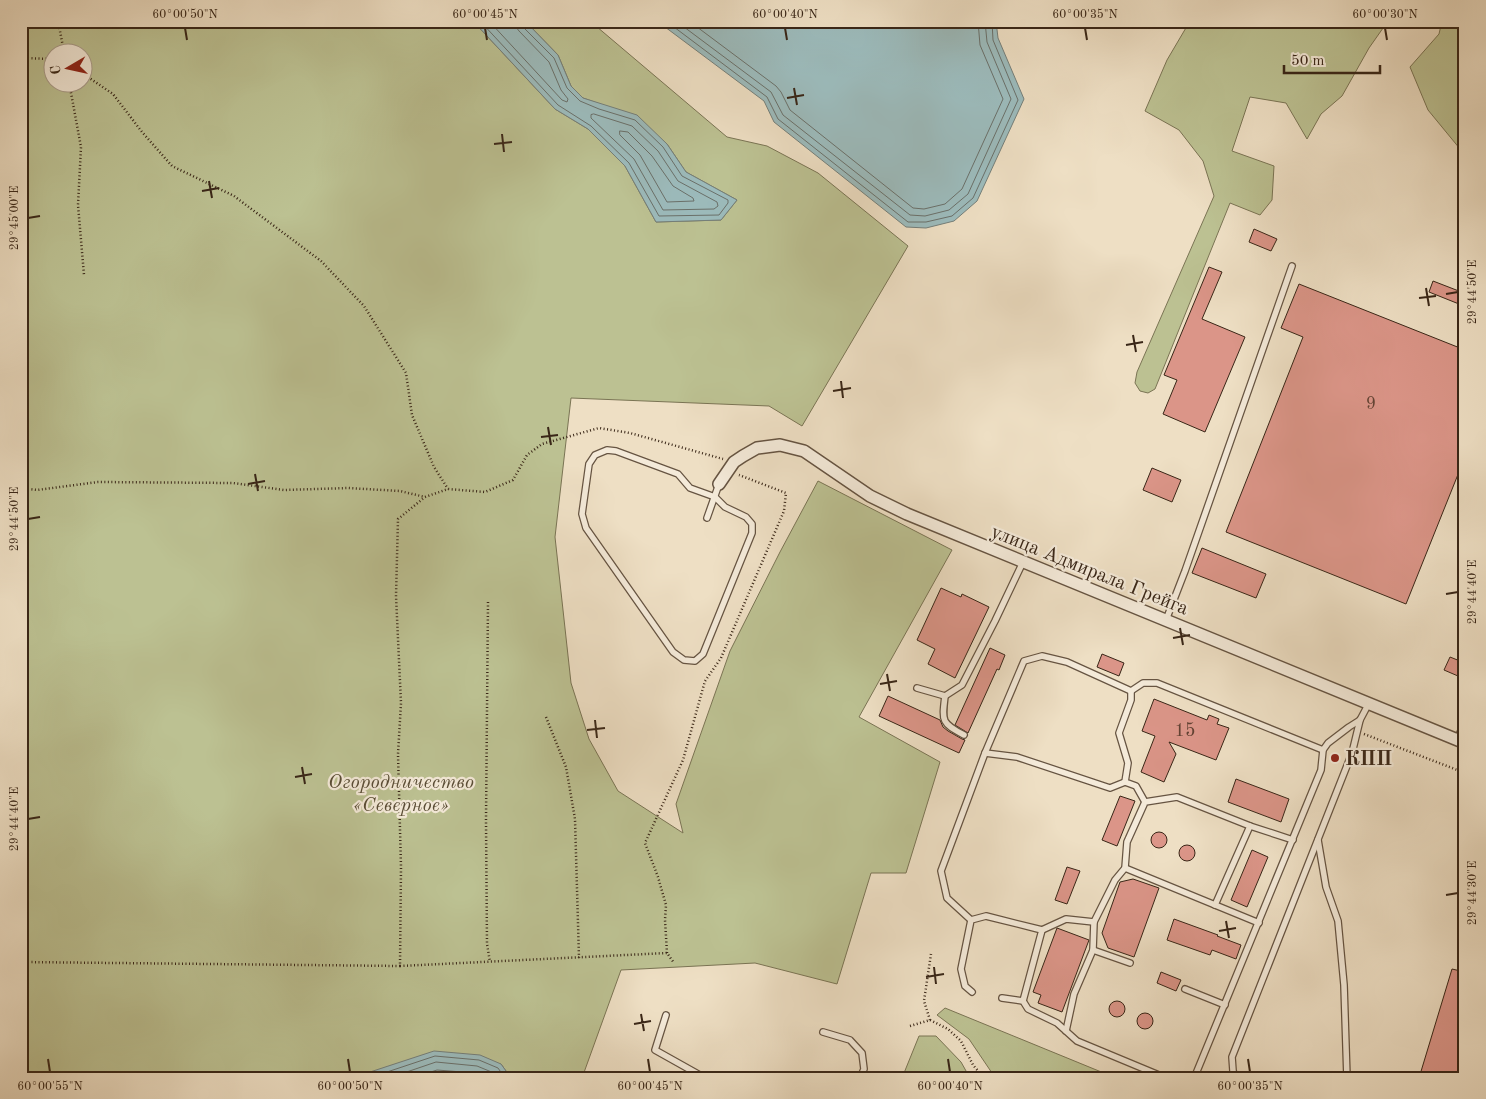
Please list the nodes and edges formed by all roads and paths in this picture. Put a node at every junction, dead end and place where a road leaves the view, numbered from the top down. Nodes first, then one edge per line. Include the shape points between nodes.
1 (59, 21) edge
2 (62, 42) edge
3 (21, 58) edge
4 (42, 59) edge
5 (92, 80) edge
6 (71, 92) edge
7 (1292, 266) dead end
8 (84, 275) dead end
9 (731, 467) junction
10 (719, 484) joint
11 (21, 488) edge
12 (448, 488) junction
13 (425, 497) junction
14 (715, 497) junction
15 (707, 518) dead end
16 (1023, 562) junction
17 (488, 602) dead end
18 (1166, 620) junction
19 (917, 688) dead end
20 (1131, 691) junction
21 (945, 696) junction
22 (1368, 703) junction
23 (546, 717) dead end
24 (1360, 720) junction
25 (1465, 721) edge
26 (1358, 732) junction
27 (964, 735) dead end
28 (1461, 741) edge
29 (1323, 750) junction
30 (985, 753) junction
31 (1465, 773) edge
32 (1125, 782) junction
33 (1145, 802) junction
34 (1250, 826) junction
35 (1292, 840) junction
36 (1318, 840) junction
37 (1125, 868) junction
38 (1215, 905) junction
39 (971, 920) junction
40 (1094, 922) junction
41 (1258, 922) junction
42 (1042, 930) junction
43 (1093, 950) junction
44 (667, 953) junction
45 (932, 954) dead end
46 (578, 958) junction
47 (21, 962) edge
48 (490, 962) junction
49 (674, 963) dead end
50 (1130, 963) dead end
51 (400, 966) junction
52 (1185, 989) dead end
53 (972, 992) dead end
54 (1002, 998) dead end
55 (1023, 1001) junction
56 (1225, 1005) junction
57 (666, 1015) dead end
58 (930, 1020) junction
59 (910, 1026) dead end
60 (1066, 1030) junction
61 (823, 1032) dead end
62 (705, 1078) edge
63 (860, 1078) edge
64 (984, 1078) edge
65 (1166, 1078) edge
66 (1192, 1078) edge
67 (1236, 1078) edge
68 (1347, 1078) edge

1 - 2 path
3 - 4 path
5 - 12 path via 113,94 172,166 234,196 321,260 364,306 406,373 412,415 434,467
6 - 8 path via 81,147 78,205
7 - 18 lane
9 - 10 street, улица Адмирала Грейга
9 - 12 path via 630,433 599,428 542,444 527,455 514,480 486,492
9 - 16 street, улица Адмирала Грейга via 758,448 780,445 804,451 870,496
9 - 44 path via 786,493 784,511 721,658 705,681 682,760 645,843 666,905
10 - 14 lane
11 - 13 path via 37,490 98,482 233,482 284,490 348,488 400,491
12 - 13 path
13 - 51 path via 398,519
14 - 14 lane via 690,488 678,474 616,452 607,450 595,455 589,464 582,514 586,528 673,652 684,660 695,661 703,654 752,533 752,524 746,517 725,507
14 - 15 lane
16 - 18 street, улица Адмирала Грейга
16 - 21 lane via 962,685
17 - 48 path via 486,820
18 - 22 street, улица Адмирала Грейга
19 - 21 lane
20 - 29 lane via 1143,683 1157,683
20 - 30 lane via 1067,662 1042,656 1024,661
20 - 32 lane via 1119,733 1128,763
21 - 27 lane via 943,715 947,726
22 - 24 lane
22 - 28 street, улица Адмирала Грейга
23 - 46 path via 566,767 575,819
24 - 26 lane
24 - 29 lane
25 - 28 lane
26 - 31 path
26 - 36 lane
29 - 35 lane via 1321,770
30 - 32 lane via 1017,757 1110,788
30 - 39 lane via 940,870 947,898
32 - 33 lane via 1136,786
33 - 34 lane via 1177,797
33 - 37 lane via 1127,842
34 - 35 lane
34 - 38 lane
35 - 41 lane
36 - 67 lane via 1232,1057
36 - 68 lane via 1326,887 1338,921
37 - 38 lane
37 - 40 lane via 1115,880
38 - 41 lane
39 - 42 lane via 986,916
39 - 53 lane via 961,969 966,986
40 - 42 lane via 1066,920
40 - 43 lane
41 - 56 lane
42 - 55 lane
43 - 50 lane
43 - 60 lane via 1074,994
44 - 46 path
44 - 49 path
45 - 58 path via 924,1000
46 - 48 path
47 - 51 path
48 - 51 path
52 - 56 lane
54 - 55 lane
55 - 60 lane via 1028,1009
56 - 66 lane
57 - 62 lane via 655,1050
58 - 59 path
58 - 64 path via 948,1029 961,1041
60 - 65 lane via 1077,1041
61 - 63 lane via 850,1040 862,1053 864,1070

